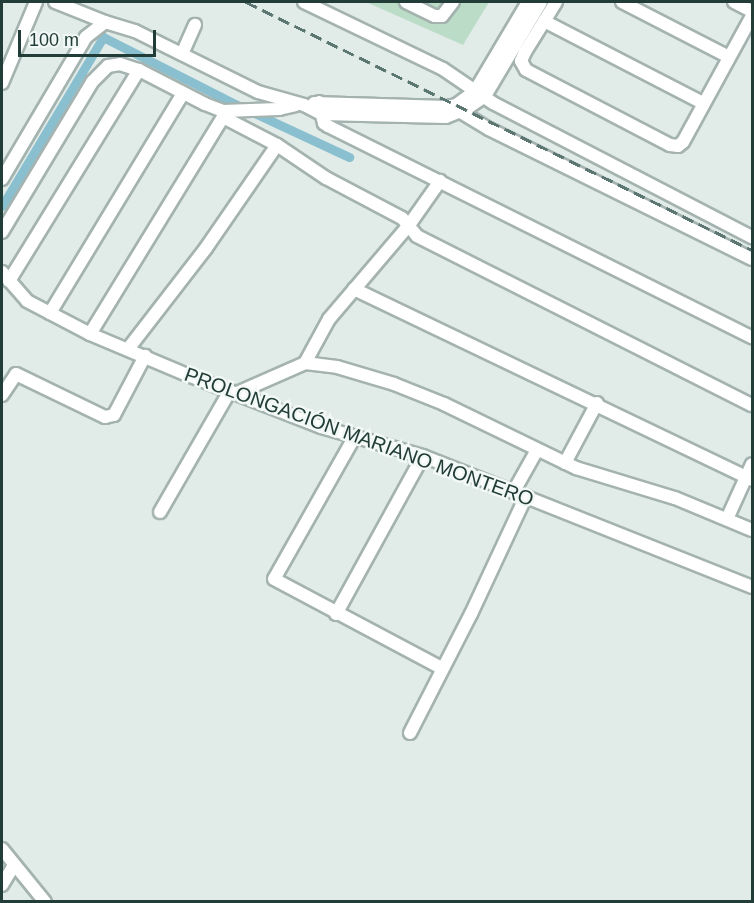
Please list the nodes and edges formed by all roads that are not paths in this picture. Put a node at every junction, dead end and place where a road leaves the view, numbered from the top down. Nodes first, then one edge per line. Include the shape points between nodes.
1 (36, 2) edge
2 (55, 2) edge
3 (304, 2) edge
4 (406, 2) edge
5 (453, 2) edge
6 (528, 2) edge
7 (541, 2) edge
8 (556, 2) edge
9 (622, 2) edge
10 (734, 2) edge
11 (753, 13) edge
12 (544, 21) junction
13 (105, 22) junction
14 (195, 25) dead end
15 (182, 54) junction
16 (729, 57) junction
17 (139, 69) junction
18 (2, 83) edge
19 (183, 93) junction
20 (480, 93) junction
21 (703, 103) junction
22 (301, 105) junction
23 (320, 108) junction
24 (455, 109) junction
25 (227, 113) junction
26 (277, 145) junction
27 (2, 179) edge
28 (440, 182) junction
29 (409, 225) junction
30 (2, 232) edge
31 (753, 237) edge
32 (753, 259) edge
33 (5, 277) edge
34 (354, 289) junction
35 (50, 313) junction
36 (90, 334) junction
37 (753, 337) edge
38 (128, 348) junction
39 (145, 356) junction
40 (305, 363) junction
41 (234, 392) junction
42 (2, 395) edge
43 (597, 403) junction
44 (753, 405) edge
45 (355, 436) junction
46 (537, 450) junction
47 (423, 456) junction
48 (565, 463) junction
49 (753, 464) edge
50 (749, 478) edge
51 (520, 493) junction
52 (160, 512) dead end
53 (727, 519) junction
54 (753, 530) edge
55 (753, 587) edge
56 (336, 614) junction
57 (444, 669) junction
58 (410, 733) dead end
59 (2, 849) edge
60 (14, 865) junction
61 (2, 885) edge
62 (45, 902) edge

1 - 18 street
2 - 13 street
3 - 20 street via 443,69
4 - 5 street via 442,16
6 - 20 street
7 - 20 street
8 - 12 street
9 - 16 street
10 - 11 street
11 - 16 street
12 - 21 street
12 - 21 street via 521,61 526,70 670,145 683,142
13 - 15 street via 135,31
13 - 27 street via 86,37
14 - 15 street
15 - 22 street via 258,92
16 - 21 street
17 - 19 street
17 - 30 street via 120,64 100,71
17 - 33 street
19 - 25 street
19 - 35 street
20 - 24 street
20 - 31 street
22 - 23 street
22 - 25 street
23 - 24 street via 446,117
23 - 28 street via 328,126
24 - 32 street
25 - 26 street
25 - 36 street
26 - 29 street
26 - 38 street via 206,248
28 - 29 street
28 - 37 street
29 - 34 street
29 - 44 street via 417,236
33 - 35 street, PROLONGACIÓN MARIANO MONTERO via 27,301
34 - 40 street via 329,319
34 - 43 street
35 - 36 street, PROLONGACIÓN MARIANO MONTERO
36 - 38 street, PROLONGACIÓN MARIANO MONTERO
38 - 39 street, PROLONGACIÓN MARIANO MONTERO
39 - 41 street, PROLONGACIÓN MARIANO MONTERO
39 - 42 street via 114,416 105,417 16,374
40 - 41 street
40 - 46 street via 337,367 394,384
41 - 45 street, PROLONGACIÓN MARIANO MONTERO via 321,427
41 - 52 street
43 - 48 street
43 - 50 street
45 - 47 street, PROLONGACIÓN MARIANO MONTERO
45 - 56 street via 274,579
46 - 48 street
46 - 51 street
47 - 51 street, PROLONGACIÓN MARIANO MONTERO
47 - 56 street
48 - 53 street
49 - 50 street
50 - 53 street
51 - 55 street, PROLONGACIÓN MARIANO MONTERO
51 - 57 street
53 - 54 street
56 - 57 street
57 - 58 street
59 - 60 street
60 - 61 street
60 - 62 street

